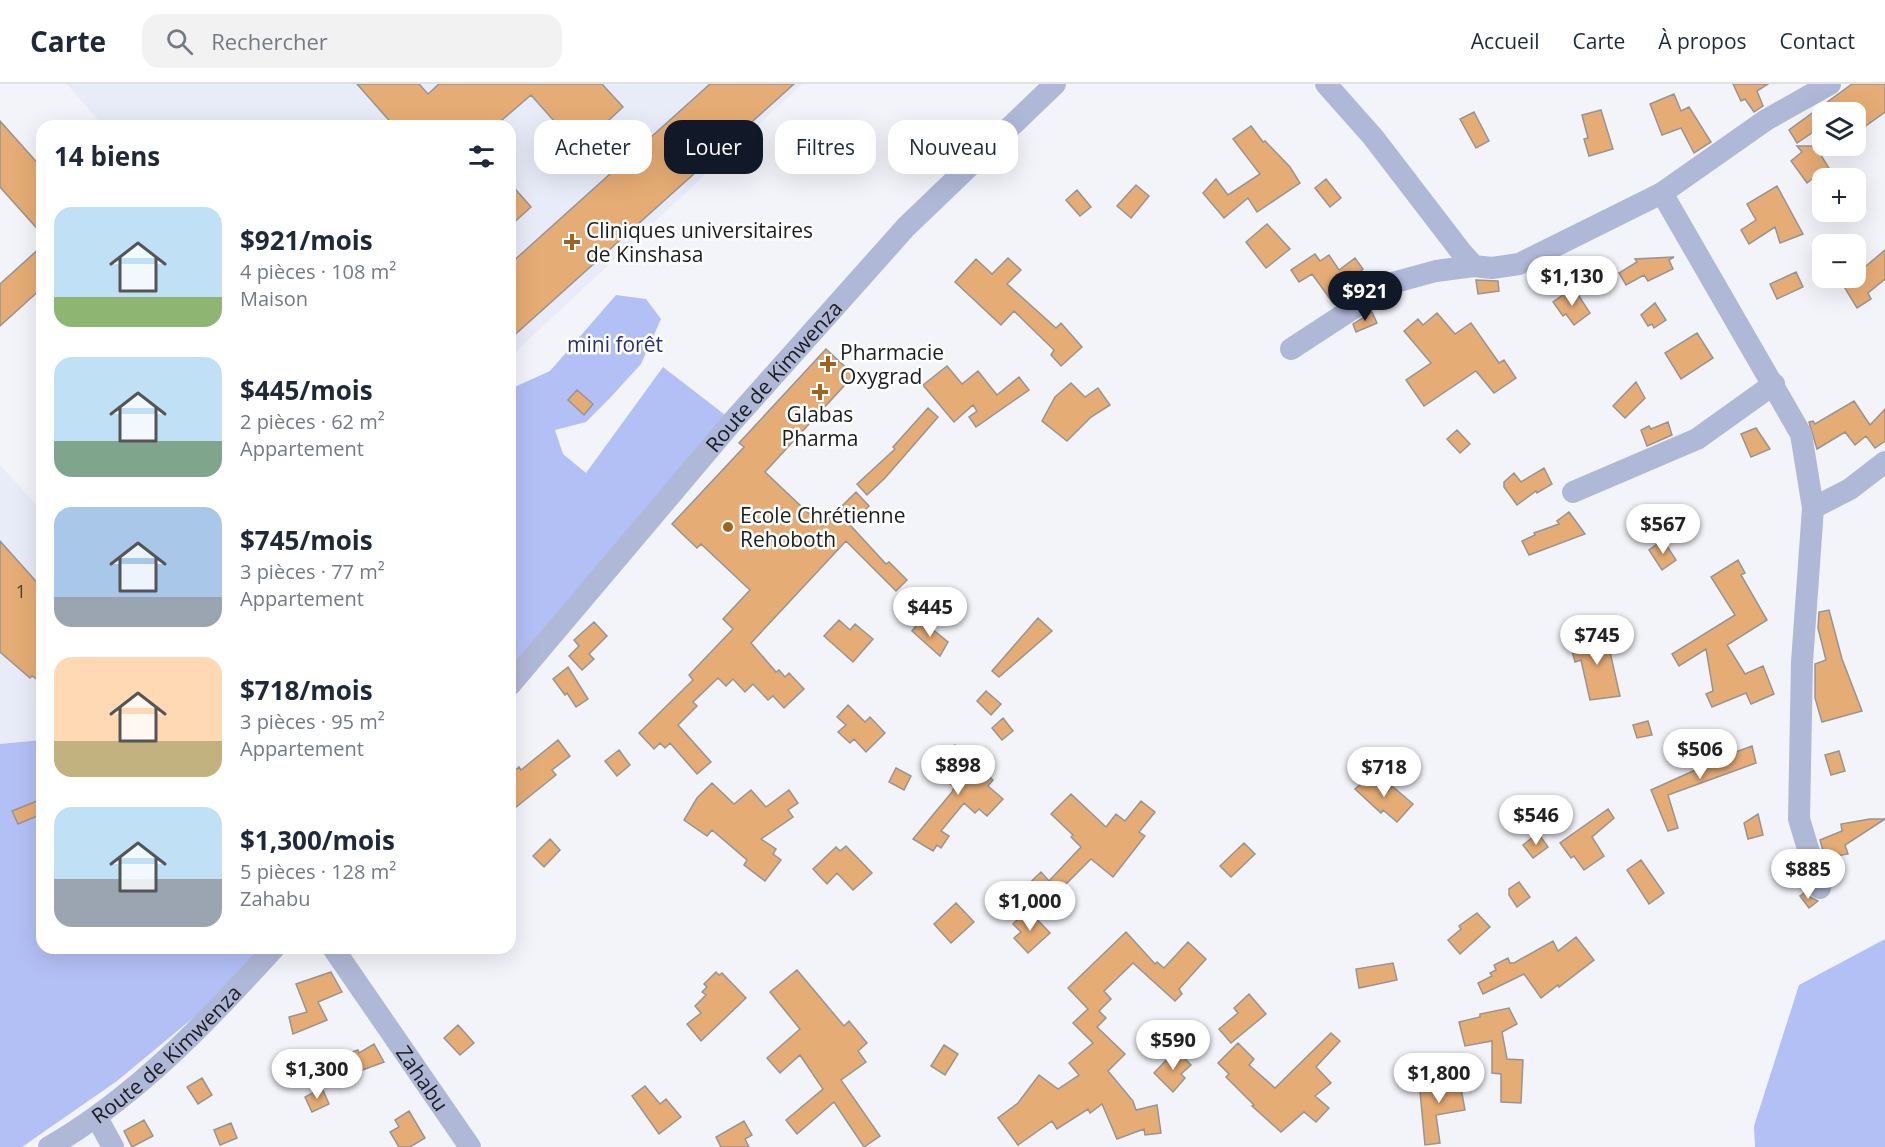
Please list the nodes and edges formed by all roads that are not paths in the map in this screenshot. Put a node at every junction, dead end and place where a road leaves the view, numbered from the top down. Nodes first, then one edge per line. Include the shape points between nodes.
1 (1055, 84) edge
2 (1326, 84) edge
3 (1830, 84) edge
4 (1662, 193) junction
5 (1474, 266) junction
6 (1291, 349) dead end
7 (1773, 384) junction
8 (1885, 462) edge
9 (1573, 492) dead end
10 (1813, 508) junction
11 (516, 678) edge
12 (1820, 888) dead end
13 (269, 954) edge
14 (337, 954) edge
15 (101, 1125) dead end
16 (49, 1147) edge
17 (112, 1147) edge
18 (470, 1147) edge

1 - 11 street, Route de Kimwenza via 906,227 733,421
2 - 5 street via 1373,137
3 - 4 street via 1757,126
4 - 5 street via 1519,264
4 - 7 street
5 - 6 street via 1392,283
7 - 9 street via 1697,439
7 - 10 street via 1801,434
8 - 10 street via 1850,489
10 - 12 street via 1802,662 1799,819
13 - 16 street, Route de Kimwenza via 221,1006 122,1098
14 - 18 street, Zahabu
15 - 17 street

